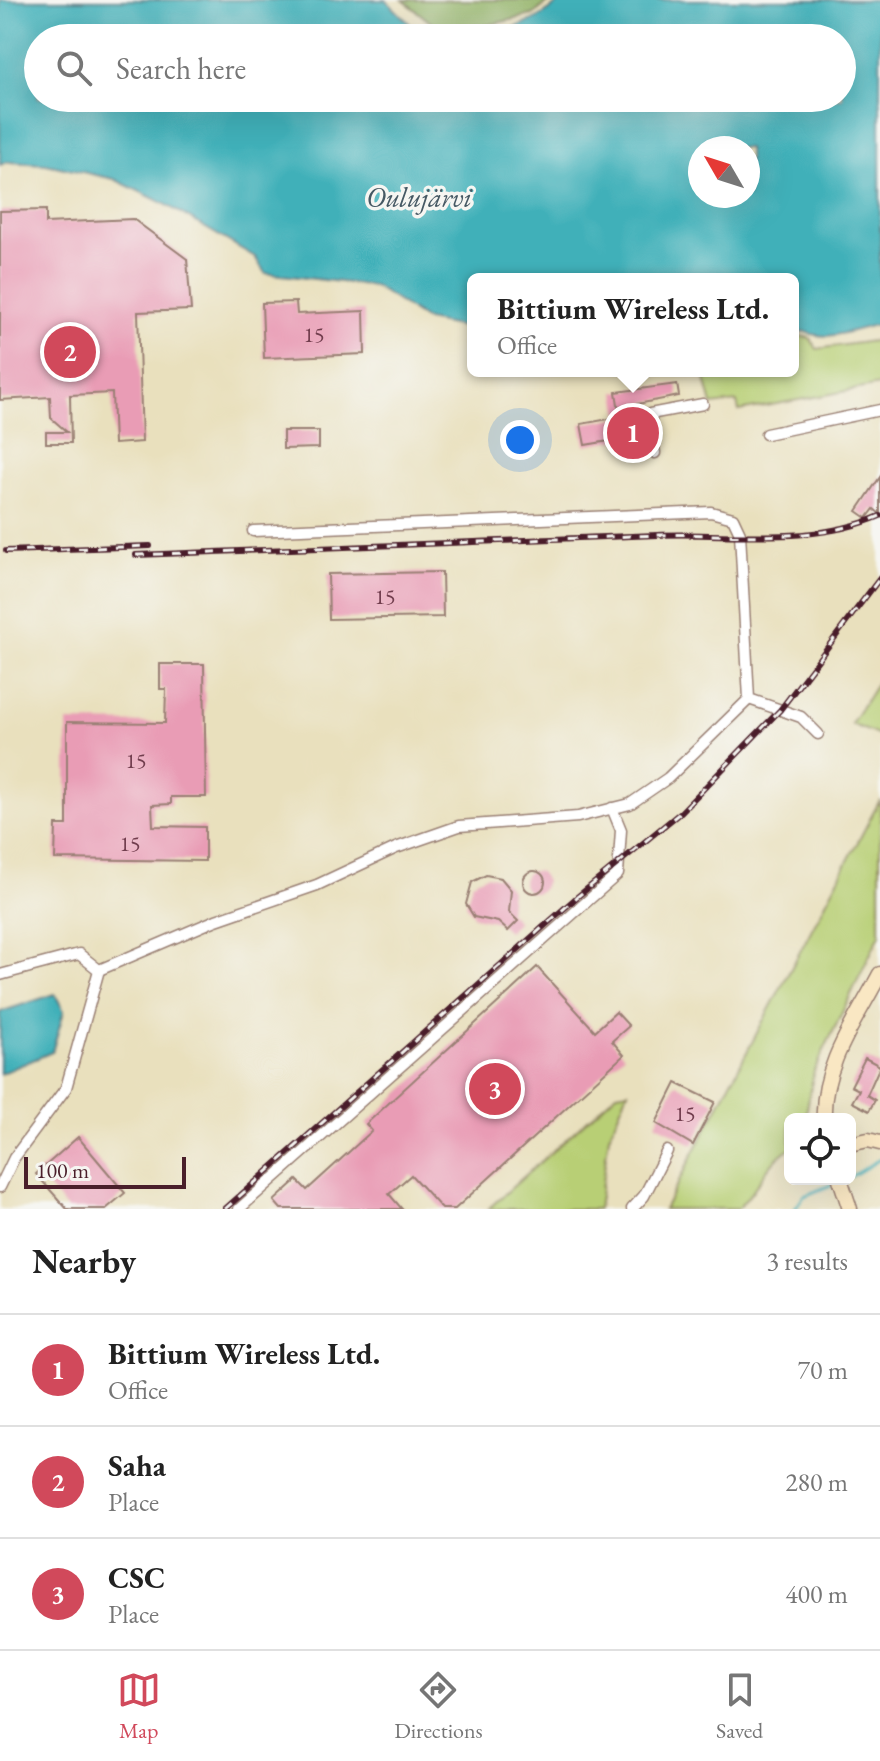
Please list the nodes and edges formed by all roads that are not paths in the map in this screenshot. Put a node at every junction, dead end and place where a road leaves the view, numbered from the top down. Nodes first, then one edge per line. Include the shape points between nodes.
1 (703, 404) dead end
2 (880, 410) edge
3 (766, 434) dead end
4 (655, 453) dead end
5 (253, 531) dead end
6 (749, 699) junction
7 (818, 734) dead end
8 (612, 808) junction
9 (99, 970) junction
10 (880, 974) edge
11 (0, 975) edge
12 (824, 1113) edge
13 (856, 1143) edge
14 (880, 1143) edge
15 (667, 1151) dead end
16 (842, 1185) edge
17 (0, 1187) edge
18 (239, 1209) edge
19 (632, 1209) edge
20 (850, 1209) edge

1 - 4 street via 650,414
2 - 3 street
5 - 6 street via 711,512 733,518 740,533
6 - 7 street via 801,717
6 - 8 street via 668,778 630,804
8 - 9 street via 547,820 459,826
8 - 18 street via 621,830 618,874
9 - 11 street via 79,954
9 - 17 street via 66,1088 14,1158
10 - 12 street via 834,1064 823,1095
13 - 14 street
15 - 19 street
16 - 20 street

